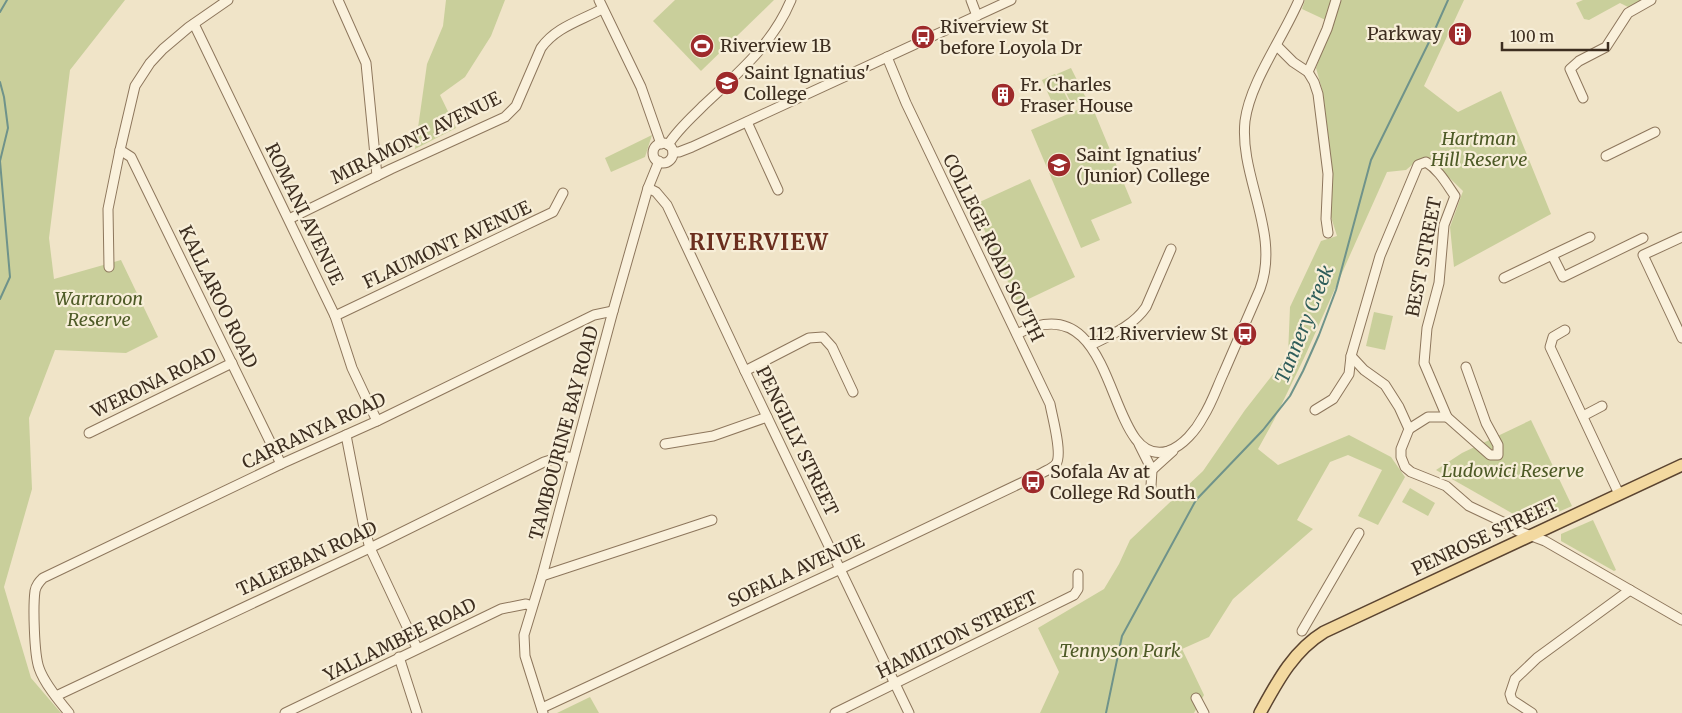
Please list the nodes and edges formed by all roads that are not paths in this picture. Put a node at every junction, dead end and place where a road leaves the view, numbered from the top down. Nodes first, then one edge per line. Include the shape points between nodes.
1 (228, 0) edge
2 (338, 0) edge
3 (791, 0) edge
4 (971, 0) edge
5 (1011, 0) edge
6 (1299, 0) edge
7 (1336, 0) edge
8 (1651, 0) edge
9 (600, 4) edge
10 (977, 16) junction
11 (194, 24) junction
12 (1277, 46) junction
13 (887, 58) junction
14 (1308, 72) junction
15 (1583, 98) dead end
16 (747, 122) junction
17 (1655, 132) dead end
18 (121, 146) junction
19 (667, 147) junction
20 (1606, 156) dead end
21 (659, 162) junction
22 (377, 176) junction
23 (648, 188) junction
24 (778, 190) dead end
25 (563, 194) dead end
26 (289, 219) junction
27 (1328, 232) dead end
28 (1590, 236) dead end
29 (1682, 237) edge
30 (1643, 238) dead end
31 (1171, 249) dead end
32 (1552, 255) junction
33 (109, 267) dead end
34 (1504, 278) dead end
35 (613, 311) junction
36 (335, 316) junction
37 (1565, 330) dead end
38 (1017, 334) junction
39 (1682, 338) edge
40 (1091, 345) junction
41 (1351, 356) junction
42 (232, 363) junction
43 (1466, 367) dead end
44 (745, 371) junction
45 (853, 392) dead end
46 (1602, 406) dead end
47 (1315, 410) dead end
48 (1583, 416) junction
49 (767, 417) junction
50 (1447, 417) junction
51 (377, 421) junction
52 (1409, 429) junction
53 (89, 433) dead end
54 (346, 434) junction
55 (1138, 443) junction
56 (666, 444) dead end
57 (1177, 447) junction
58 (1058, 456) joint
59 (573, 458) junction
60 (281, 464) junction
61 (1682, 466) edge
62 (1152, 470) junction
63 (1151, 486) dead end
64 (1619, 494) junction
65 (712, 520) dead end
66 (1359, 534) dead end
67 (1530, 535) junction
68 (370, 548) junction
69 (840, 569) junction
70 (1078, 574) dead end
71 (542, 576) junction
72 (1630, 590) junction
73 (532, 606) junction
74 (1682, 620) edge
75 (1302, 631) dead end
76 (417, 648) junction
77 (399, 657) junction
78 (896, 684) junction
79 (56, 696) junction
80 (1196, 698) dead end
81 (542, 710) edge
82 (289, 712) edge
83 (69, 713) edge
84 (417, 713) edge
85 (835, 713) edge
86 (910, 713) edge
87 (1204, 713) edge
88 (1260, 713) edge
89 (1532, 713) edge

1 - 11 street
2 - 22 street via 366,63
3 - 19 street via 767,42 688,120
4 - 10 street
5 - 10 street
6 - 12 street
7 - 14 street
8 - 15 street via 1628,13 1606,47 1570,69
9 - 19 street
9 - 22 street, MIRAMONT AVENUE via 546,42 516,106 505,117
10 - 13 street
11 - 18 street via 157,55 138,80
11 - 26 street, ROMANI AVENUE
12 - 14 street
12 - 57 street via 1254,88 1245,128 1247,155 1267,251 1264,280 1203,418
13 - 16 street
13 - 38 street, COLLEGE ROAD SOUTH
14 - 27 street via 1318,94 1328,174
16 - 19 street via 685,151
16 - 24 street
17 - 20 street
18 - 33 street via 107,218
18 - 42 street, KALLAROO ROAD via 131,157
19 - 21 street via 672,158
19 - 21 street via 656,146 654,152
21 - 23 street, TAMBOURINE BAY ROAD
22 - 26 street, MIRAMONT AVENUE
23 - 35 street, TAMBOURINE BAY ROAD
23 - 44 street, PENGILLY STREET via 667,205
25 - 36 street, FLAUMONT AVENUE via 553,212
26 - 36 street, ROMANI AVENUE
28 - 32 street
29 - 39 street via 1643,255
30 - 32 street via 1563,277
31 - 40 street via 1140,315 1132,323
32 - 34 street
35 - 51 street, CARRANYA ROAD via 594,315
35 - 59 street, TAMBOURINE BAY ROAD
36 - 51 street, ROMANI AVENUE via 352,368
37 - 48 street via 1552,336 1550,347
38 - 40 street via 1038,325 1054,324 1074,330
38 - 58 street, COLLEGE ROAD SOUTH via 1050,404
40 - 55 street
41 - 47 street via 1349,374 1333,399
41 - 50 street, BEST STREET via 1380,256 1418,166 1426,162 1441,175 1455,196 1444,225 1439,283 1427,328 1424,363
41 - 52 street via 1385,385
42 - 53 street, WERONA ROAD
42 - 60 street, KALLAROO ROAD
43 - 50 street, BEST STREET via 1486,423 1498,445 1498,455 1490,455
44 - 45 street via 809,338 823,337 832,347
44 - 49 street, PENGILLY STREET
46 - 48 street
48 - 64 street
49 - 56 street via 713,436
49 - 69 street, PENGILLY STREET
50 - 52 street via 1428,417
51 - 54 street, CARRANYA ROAD
52 - 67 street via 1401,449 1405,467 1446,486 1469,506
54 - 60 street, CARRANYA ROAD
54 - 68 street
55 - 57 street via 1152,452
55 - 62 street
57 - 62 street
58 - 69 street, SOFALA AVENUE via 1057,463 1051,468
59 - 68 street, TALEEBAN ROAD via 563,456 544,462
59 - 71 street, TAMBOURINE BAY ROAD
60 - 79 street, CARRANYA ROAD via 39,582 35,591 34,629 39,668
61 - 64 main road, PENROSE STREET
62 - 63 street
64 - 67 main road, PENROSE STREET
65 - 71 street
66 - 75 street
67 - 72 street
67 - 88 main road, PENROSE STREET via 1324,632 1292,659
68 - 76 street
68 - 79 street, TALEEBAN ROAD
69 - 78 street, PENGILLY STREET
69 - 81 street, SOFALA AVENUE
70 - 78 street, HAMILTON STREET via 1078,589 1074,595
71 - 73 street, TAMBOURINE BAY ROAD
72 - 74 street
72 - 89 street via 1514,678 1510,694 1512,700
73 - 76 street, YALLAMBEE ROAD via 526,604 501,609
73 - 81 street, TAMBOURINE BAY ROAD via 523,646
76 - 77 street, YALLAMBEE ROAD
77 - 82 street, YALLAMBEE ROAD
77 - 84 street
78 - 85 street, HAMILTON STREET
78 - 86 street, PENGILLY STREET
79 - 83 street
80 - 87 street

